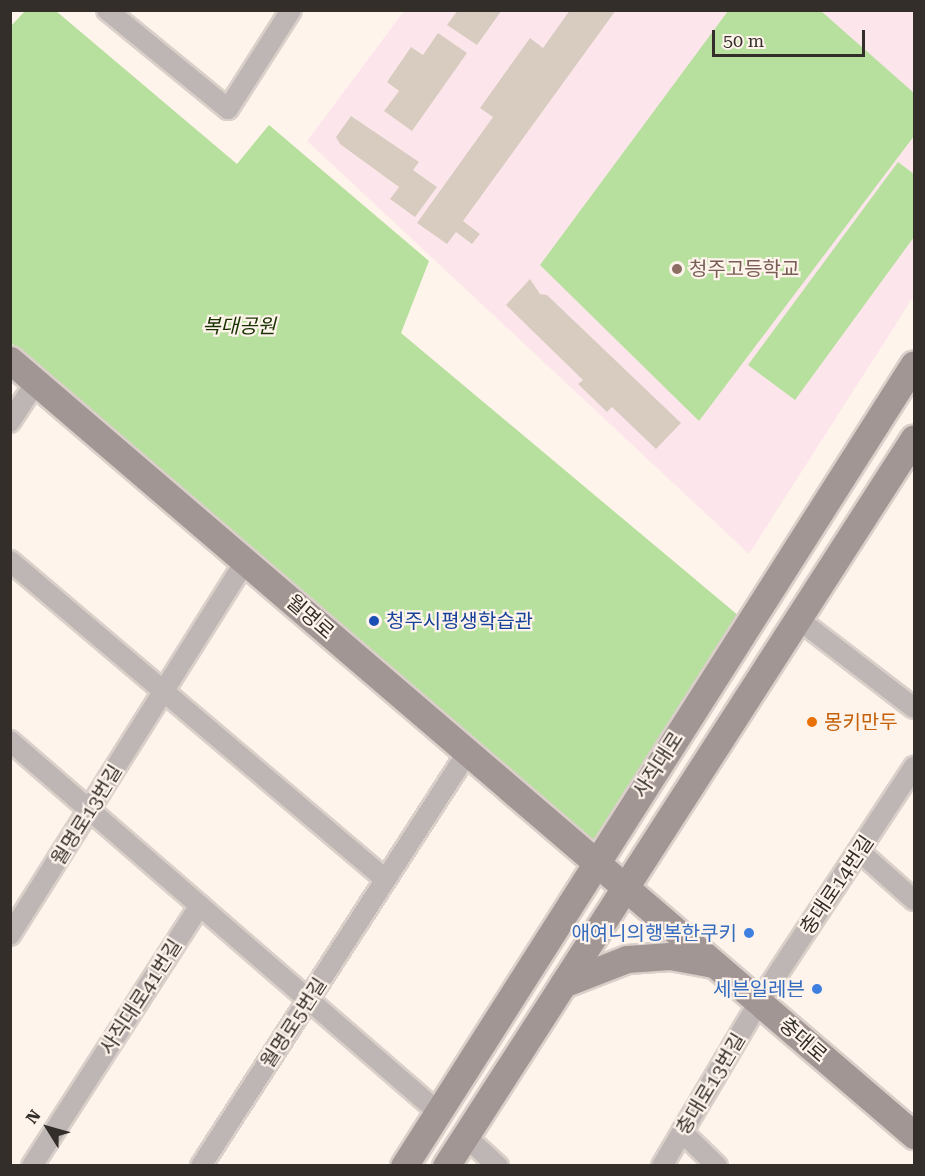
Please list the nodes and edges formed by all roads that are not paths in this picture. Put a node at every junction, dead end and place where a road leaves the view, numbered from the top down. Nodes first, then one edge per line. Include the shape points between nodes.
1 (107, 10) edge
2 (291, 10) edge
3 (10, 360) edge
4 (915, 364) edge
5 (36, 382) junction
6 (10, 422) edge
7 (915, 438) edge
8 (10, 561) edge
9 (245, 562) junction
10 (798, 619) junction
11 (163, 694) junction
12 (915, 708) edge
13 (10, 741) edge
14 (468, 753) junction
15 (915, 767) edge
16 (91, 810) junction
17 (860, 851) junction
18 (611, 875) junction
19 (384, 878) junction
20 (915, 900) edge
21 (200, 905) junction
22 (10, 935) edge
23 (717, 966) junction
24 (562, 984) junction
25 (309, 1000) junction
26 (759, 1002) junction
27 (438, 1112) junction
28 (682, 1132) junction
29 (915, 1135) edge
30 (465, 1136) junction
31 (32, 1166) edge
32 (201, 1166) edge
33 (404, 1166) edge
34 (447, 1166) edge
35 (498, 1166) edge
36 (662, 1166) edge
37 (717, 1166) edge

1 - 2 street via 228,109
3 - 5 main road, 월명로
4 - 18 main road, 사직대로
5 - 6 street
5 - 9 main road, 월명로
7 - 10 main road, 사직대로
8 - 11 street
9 - 11 street, 월명로13번길
9 - 14 main road, 월명로
10 - 12 street
10 - 18 main road, 사직대로
11 - 16 street, 월명로13번길
11 - 19 street
13 - 16 street
14 - 18 main road, 월명로
14 - 19 street, 월명로5번길
15 - 17 street, 충대로14번길
16 - 21 street
16 - 22 street, 월명로13번길
17 - 20 street
17 - 26 street, 충대로14번길
18 - 23 main road, 충대로
18 - 24 main road, 사직대로
18 - 27 main road, 사직대로
19 - 25 street, 월명로5번길
21 - 25 street
21 - 31 street, 사직대로41번길
23 - 24 main road via 670,956 627,959 586,970
23 - 26 main road, 충대로
24 - 30 main road, 사직대로
25 - 27 street
25 - 32 street, 월명로5번길
26 - 28 street, 충대로13번길
26 - 29 main road, 충대로
27 - 33 main road, 사직대로
28 - 36 street, 충대로13번길
28 - 37 street
30 - 34 main road, 사직대로
30 - 35 street

